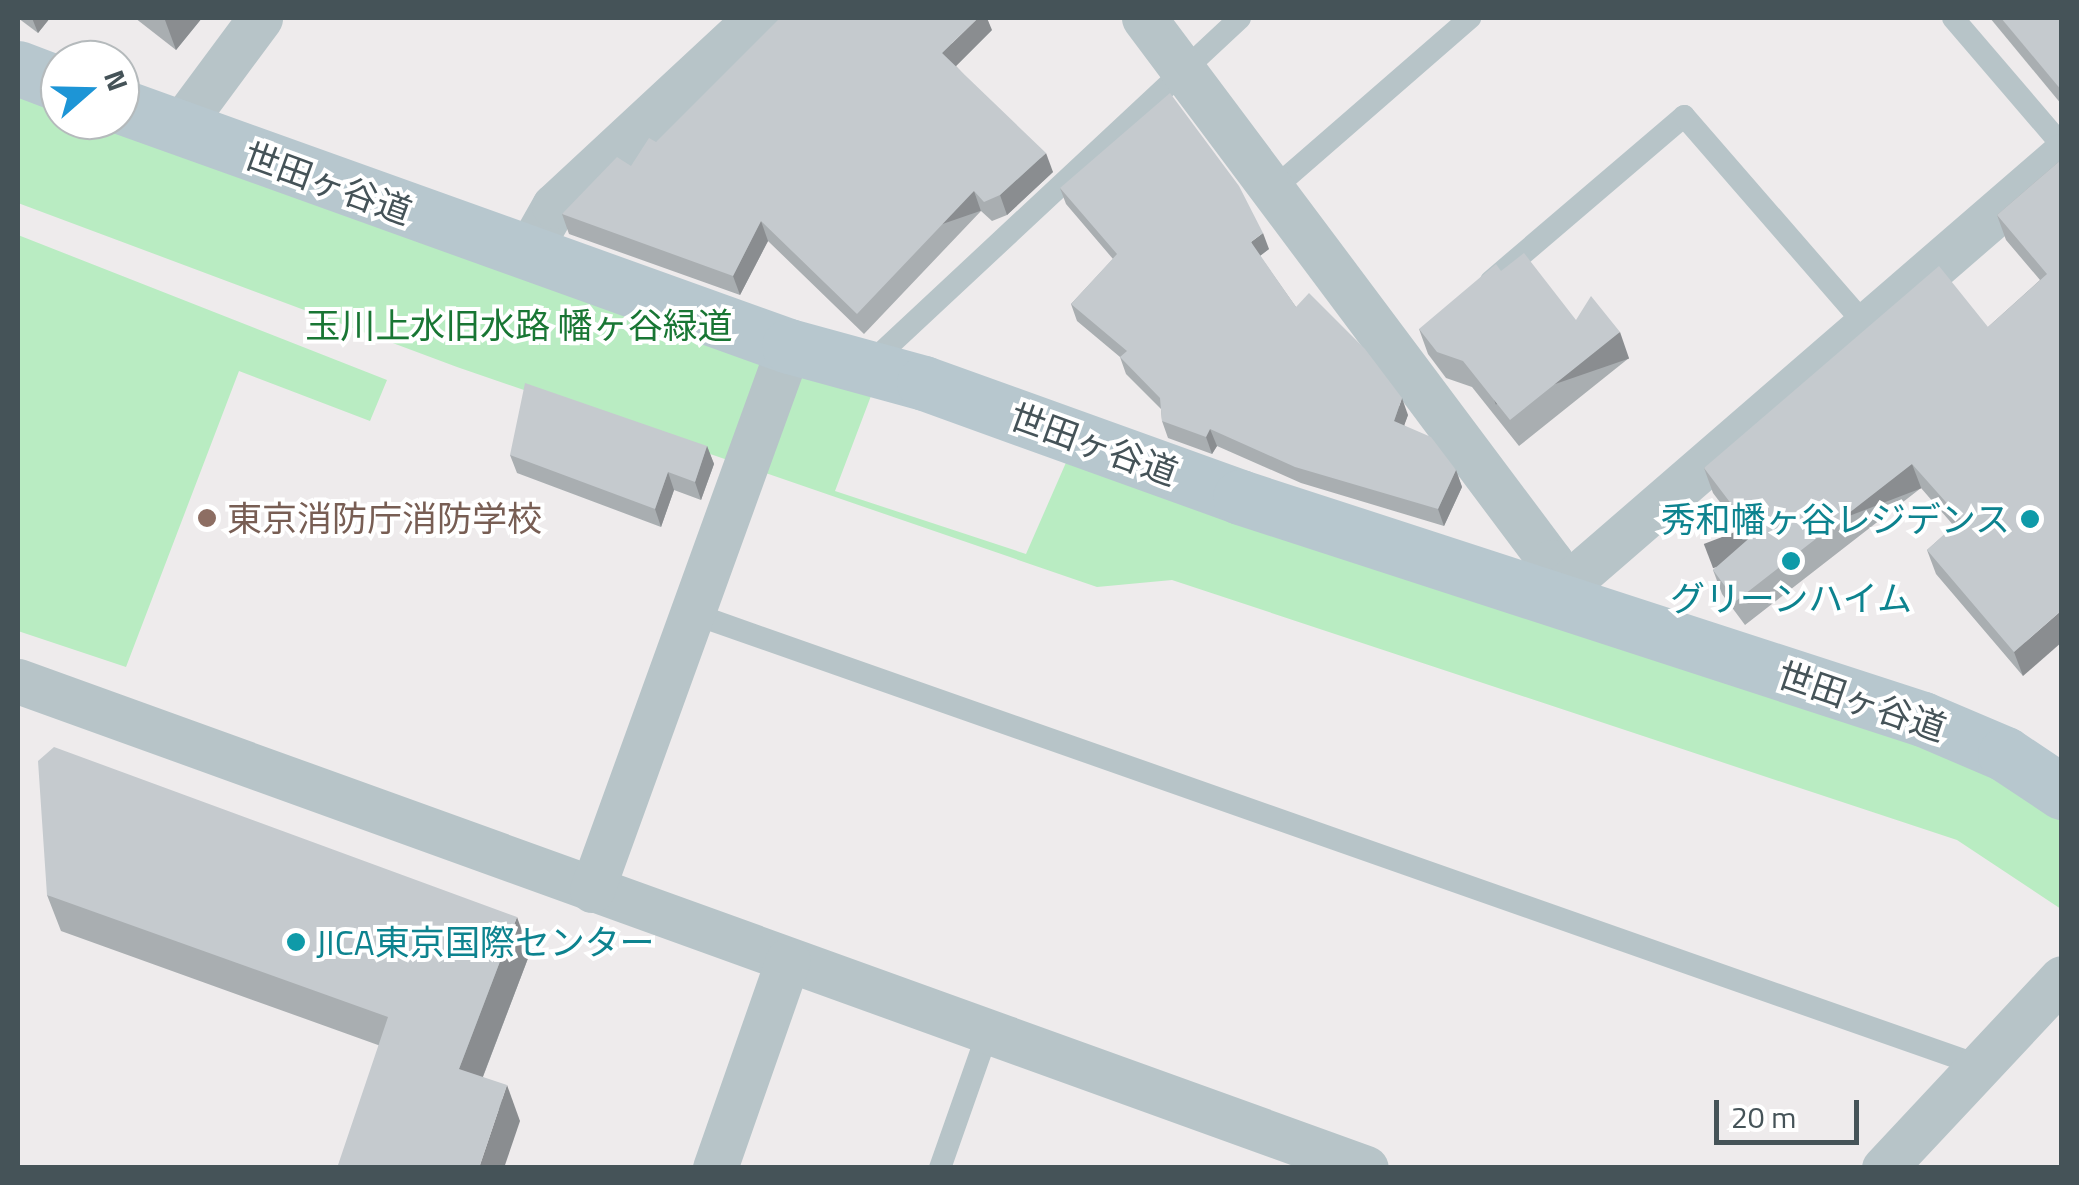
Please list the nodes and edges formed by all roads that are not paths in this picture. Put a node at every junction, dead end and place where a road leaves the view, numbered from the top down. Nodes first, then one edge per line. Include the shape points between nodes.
1 (260, 18) edge
2 (756, 18) edge
3 (1144, 18) edge
4 (1240, 18) edge
5 (1470, 18) edge
6 (1954, 18) edge
7 (1182, 70) junction
8 (140, 114) edge
9 (178, 129) junction
10 (2062, 145) edge
11 (2062, 156) edge
12 (1271, 191) junction
13 (529, 250) junction
14 (1472, 297) edge
15 (1862, 322) junction
16 (789, 346) junction
17 (867, 366) junction
18 (1556, 594) junction
19 (697, 615) junction
20 (18, 681) edge
21 (2062, 792) edge
22 (592, 890) junction
23 (788, 960) junction
24 (2062, 978) edge
25 (988, 1032) junction
26 (1978, 1064) junction
27 (715, 1168) edge
28 (940, 1168) edge
29 (1366, 1168) edge
30 (1884, 1168) edge

1 - 9 street via 187,105
2 - 13 street via 554,206
3 - 7 street
4 - 7 lane
5 - 12 lane
6 - 10 lane
7 - 12 street
7 - 17 lane
8 - 9 street, 世田ヶ谷道
9 - 13 street, 世田ヶ谷道
11 - 15 street
12 - 18 street via 1411,349 1551,562
13 - 16 street, 世田ヶ谷道
14 - 15 lane via 1684,116
15 - 18 street
16 - 17 street, 世田ヶ谷道
16 - 19 street
17 - 18 street, 世田ヶ谷道 via 1240,497
18 - 21 street, 世田ヶ谷道 via 1923,720 2004,754
19 - 22 street
19 - 26 lane
20 - 22 street
22 - 23 street
23 - 25 street
23 - 27 street
24 - 26 street
25 - 28 lane
25 - 29 street
26 - 30 street

